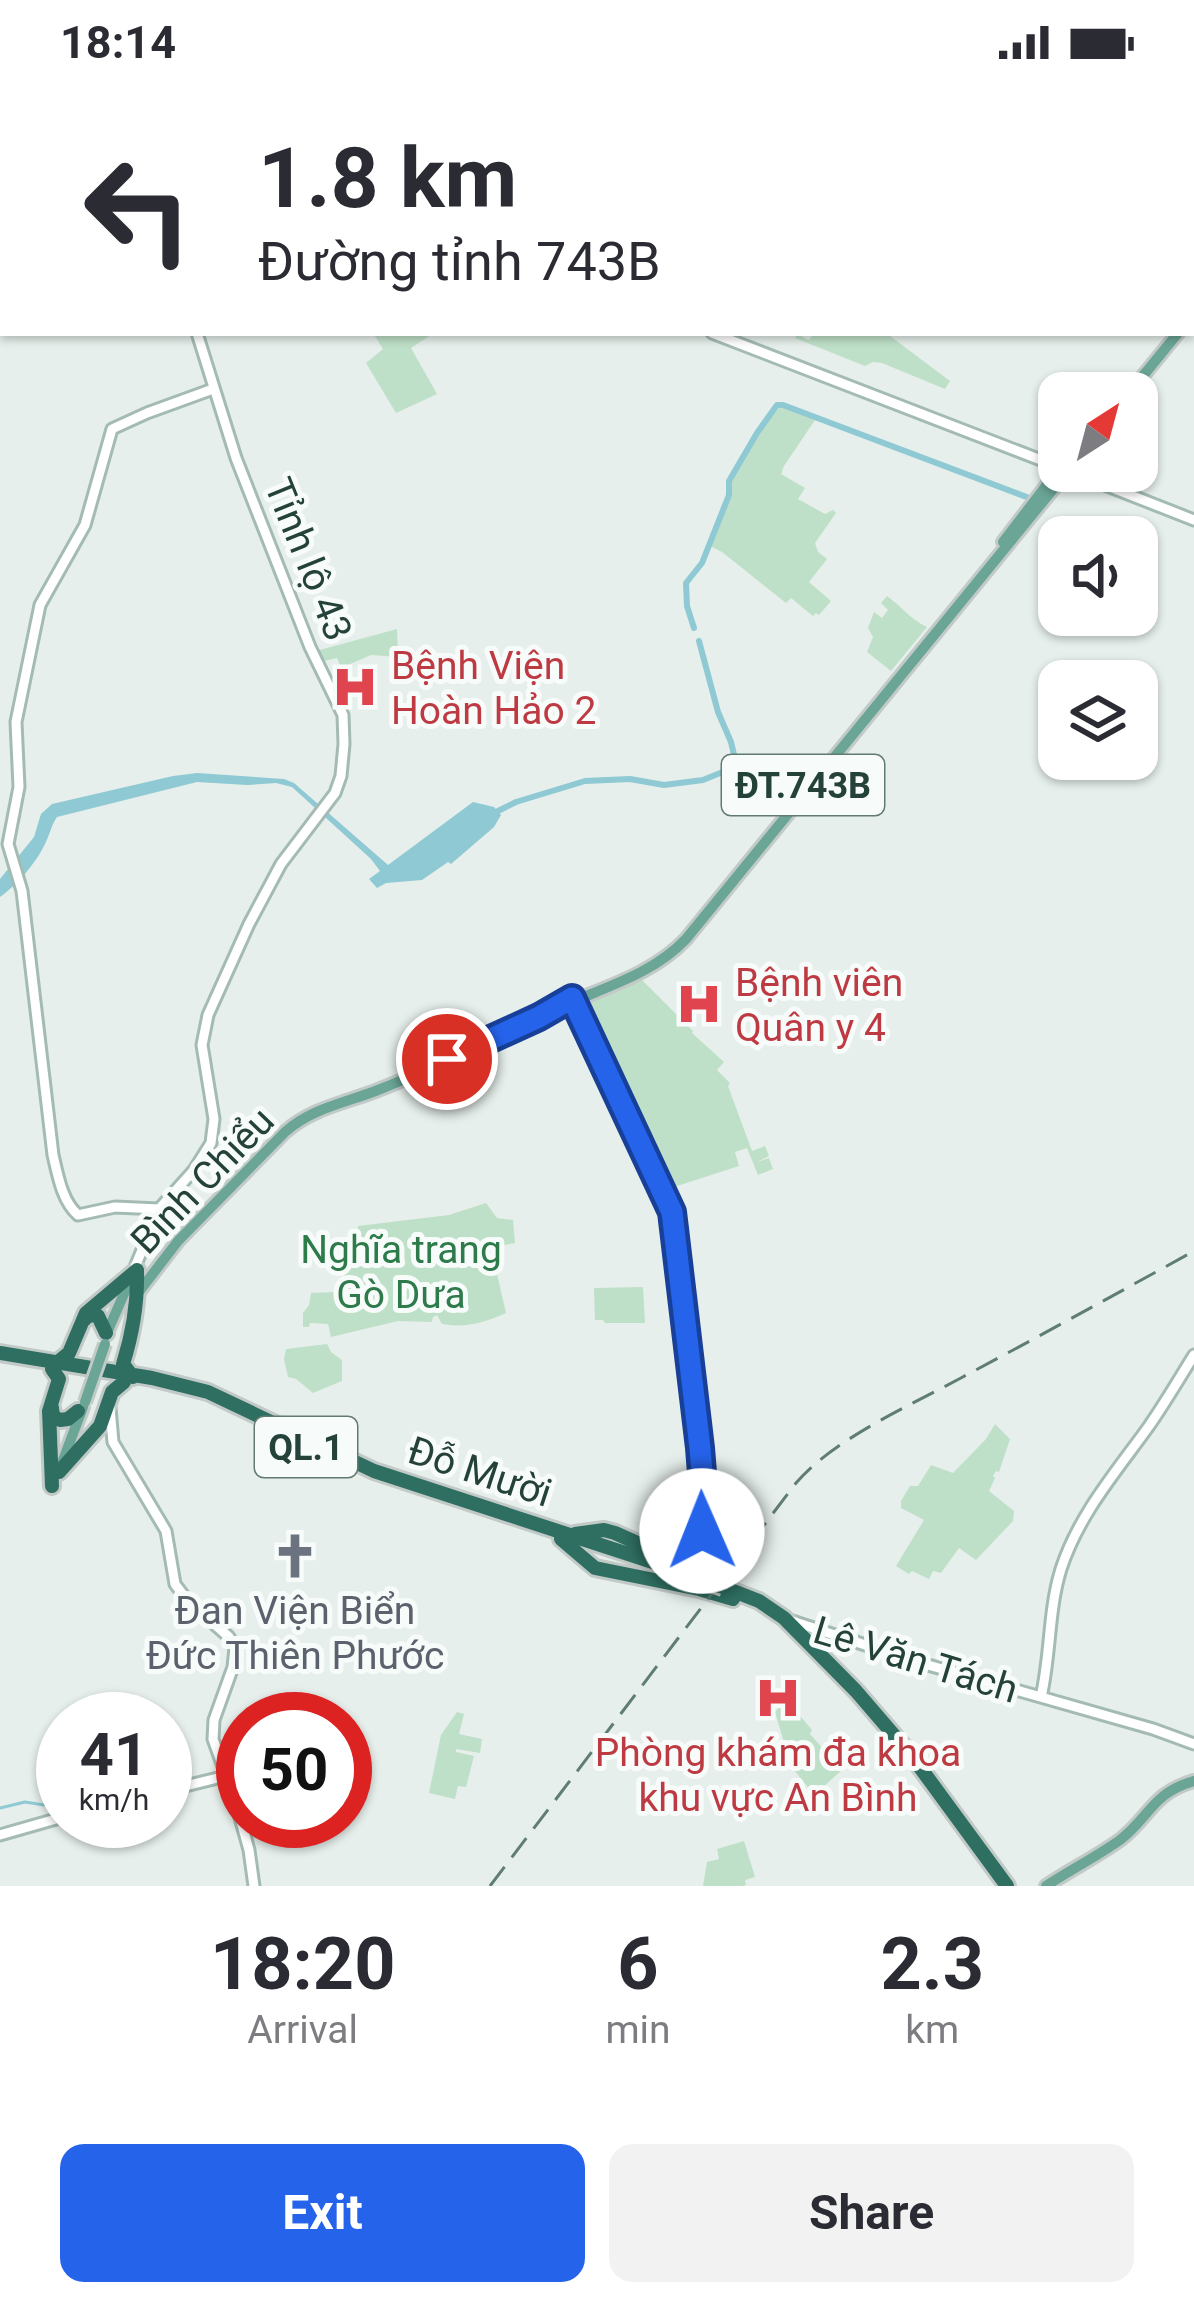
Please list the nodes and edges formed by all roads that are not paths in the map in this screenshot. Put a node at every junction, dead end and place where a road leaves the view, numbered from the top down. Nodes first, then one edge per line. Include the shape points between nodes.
1 (198, 336) edge
2 (725, 336) edge
3 (1172, 336) edge
4 (1143, 372) edge
5 (212, 388) junction
6 (1038, 458) edge
7 (1047, 492) edge
8 (1128, 492) edge
9 (1194, 518) edge
10 (710, 904) junction
11 (610, 986) junction
12 (572, 1006) junction
13 (159, 1209) junction
14 (137, 1276) junction
15 (82, 1325) junction
16 (133, 1327) junction
17 (106, 1337) junction
18 (1194, 1355) edge
19 (0, 1357) edge
20 (55, 1366) junction
21 (77, 1369) junction
22 (105, 1373) junction
23 (129, 1378) junction
24 (109, 1402) junction
25 (81, 1415) junction
26 (54, 1485) junction
27 (431, 1498) junction
28 (703, 1502) junction
29 (564, 1541) junction
30 (695, 1550) junction
31 (607, 1553) junction
32 (668, 1569) junction
33 (705, 1585) junction
34 (802, 1634) junction
35 (225, 1692) edge
36 (1042, 1697) junction
37 (216, 1721) edge
38 (1194, 1744) edge
39 (216, 1750) edge
40 (1194, 1783) edge
41 (36, 1825) edge
42 (0, 1835) edge
43 (248, 1848) edge
44 (254, 1886) edge
45 (1005, 1886) edge
46 (1049, 1886) edge

1 - 5 main road, Tỉnh lộ 43
2 - 6 main road
3 - 4 main road
5 - 13 main road, Tỉnh lộ 43 via 343,715 344,744 335,793 263,896 208,1015 202,1046 211,1143
5 - 13 main road via 112,429 107,440 85,525 38,613 16,722 19,787 8,844 19,878 53,1155 67,1201 78,1215
7 - 10 main road, ĐT.743B
8 - 9 main road
10 - 11 main road, ĐT.743B via 665,958
10 - 12 main road, ĐT.743B via 658,957
11 - 12 main road, ĐT.743B
11 - 12 main road via 581,1009
12 - 14 main road, Bình Chiểu / ĐT.743B via 319,1109 290,1127
12 - 28 main road via 670,1219
13 - 14 main road, Tỉnh lộ 43
14 - 15 highway
14 - 16 highway
14 - 17 main road, Tỉnh lộ 43
15 - 17 highway via 94,1314
15 - 20 highway
15 - 21 highway via 71,1354
16 - 17 highway
16 - 22 highway via 121,1363
16 - 23 highway via 123,1364
17 - 25 main road, Tỉnh lộ 43, bridge
18 - 36 main road via 1072,1539 1053,1599
19 - 20 highway, Đỗ Mười / QL.1
19 - 21 highway, Đỗ Mười / QL.1
19 - 27 highway, Đỗ Mười / QL.1 via 194,1394
20 - 21 highway, Đỗ Mười / QL.1
20 - 26 highway
21 - 22 highway, Đỗ Mười / QL.1
21 - 25 highway via 62,1381 52,1410 62,1420
22 - 23 highway, Đỗ Mười / QL.1
22 - 25 highway via 111,1391 98,1426 81,1427
23 - 24 highway
23 - 27 highway, Đỗ Mười / QL.1 via 211,1402 348,1470
23 - 31 highway, Đỗ Mười / QL.1 via 188,1386 374,1472
24 - 26 highway
24 - 35 main road via 113,1442 168,1536 175,1584 235,1648
25 - 26 main road, Tỉnh lộ 43
27 - 29 highway, Đỗ Mười / QL.1
28 - 30 main road
28 - 33 main road
29 - 31 highway, Đỗ Mười / QL.1
29 - 31 highway via 592,1567
30 - 32 highway
30 - 33 main road
31 - 32 highway, Đỗ Mười / QL.1
31 - 33 highway
32 - 33 highway, QL.1, bridge
32 - 33 highway
33 - 34 highway, QL.1
33 - 34 highway, QL.1 via 759,1601
34 - 36 main road, Lê Văn Tách
34 - 45 highway, QL.1 via 890,1732
36 - 38 main road, Lê Văn Tách
37 - 39 main road
40 - 46 main road via 1165,1798 1121,1843
41 - 42 main road
43 - 44 main road

